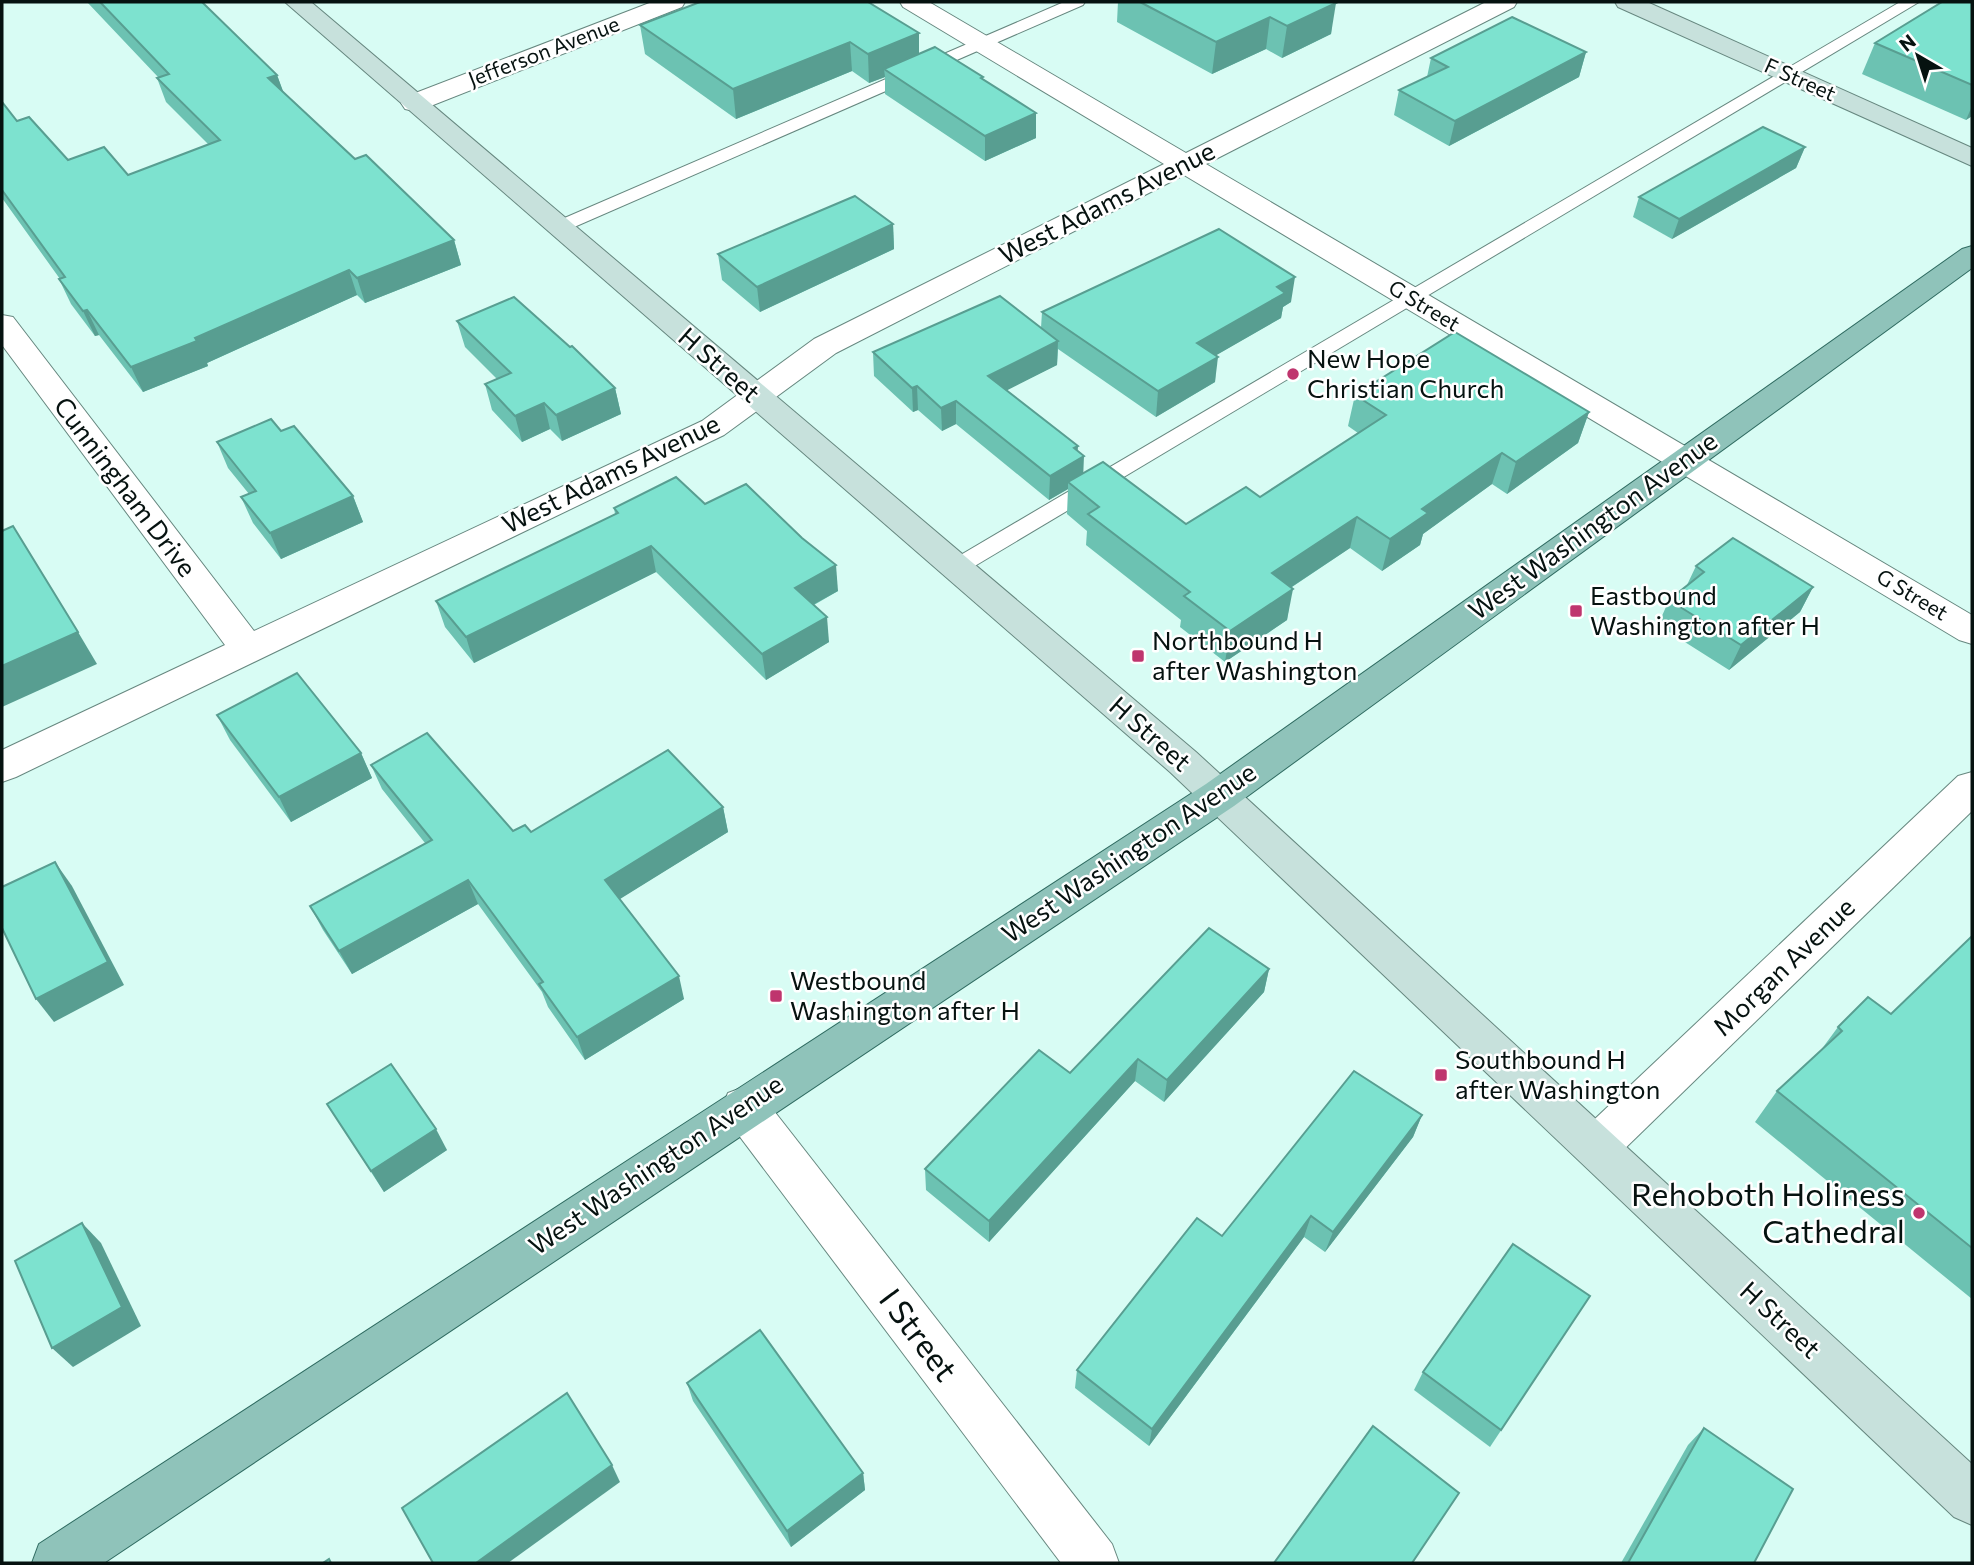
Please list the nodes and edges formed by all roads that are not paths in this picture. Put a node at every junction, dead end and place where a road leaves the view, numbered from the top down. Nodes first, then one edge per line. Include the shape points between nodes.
1 (297, 2) edge
2 (673, 2) edge
3 (912, 2) edge
4 (1077, 2) edge
5 (1505, 2) edge
6 (1627, 2) edge
7 (1911, 2) edge
8 (982, 43) junction
9 (1788, 75) junction
10 (414, 103) junction
11 (1972, 158) edge
12 (1185, 163) junction
13 (559, 227) junction
14 (1972, 255) edge
15 (1412, 298) junction
16 (2, 324) edge
17 (755, 396) junction
18 (1684, 460) junction
19 (955, 568) junction
20 (1972, 631) edge
21 (248, 649) junction
22 (2, 767) edge
23 (1972, 787) edge
24 (1220, 794) junction
25 (744, 1107) junction
26 (1596, 1147) junction
27 (1972, 1499) edge
28 (58, 1563) edge
29 (1093, 1563) edge

1 - 10 street, H Street
2 - 10 street, Jefferson Avenue
3 - 8 street, G Street
4 - 8 lane
5 - 12 street, West Adams Avenue
6 - 9 street, F Street
7 - 9 lane
8 - 12 street, G Street
8 - 13 lane
9 - 11 street, F Street
9 - 15 lane
10 - 13 street, H Street
12 - 15 street, G Street
12 - 17 street, West Adams Avenue via 825,346
13 - 17 street, H Street
14 - 18 main road, West Washington Avenue
15 - 18 street, G Street
15 - 19 lane
16 - 21 street, Cunningham Drive
17 - 19 street, H Street
17 - 21 street, West Adams Avenue via 713,428
18 - 20 street, G Street
18 - 24 main road, West Washington Avenue
19 - 24 street, H Street
21 - 22 street, West Adams Avenue
23 - 26 street, Morgan Avenue
24 - 25 main road, West Washington Avenue
24 - 26 street, H Street
25 - 28 main road, West Washington Avenue
25 - 29 street, I Street
26 - 27 street, H Street

